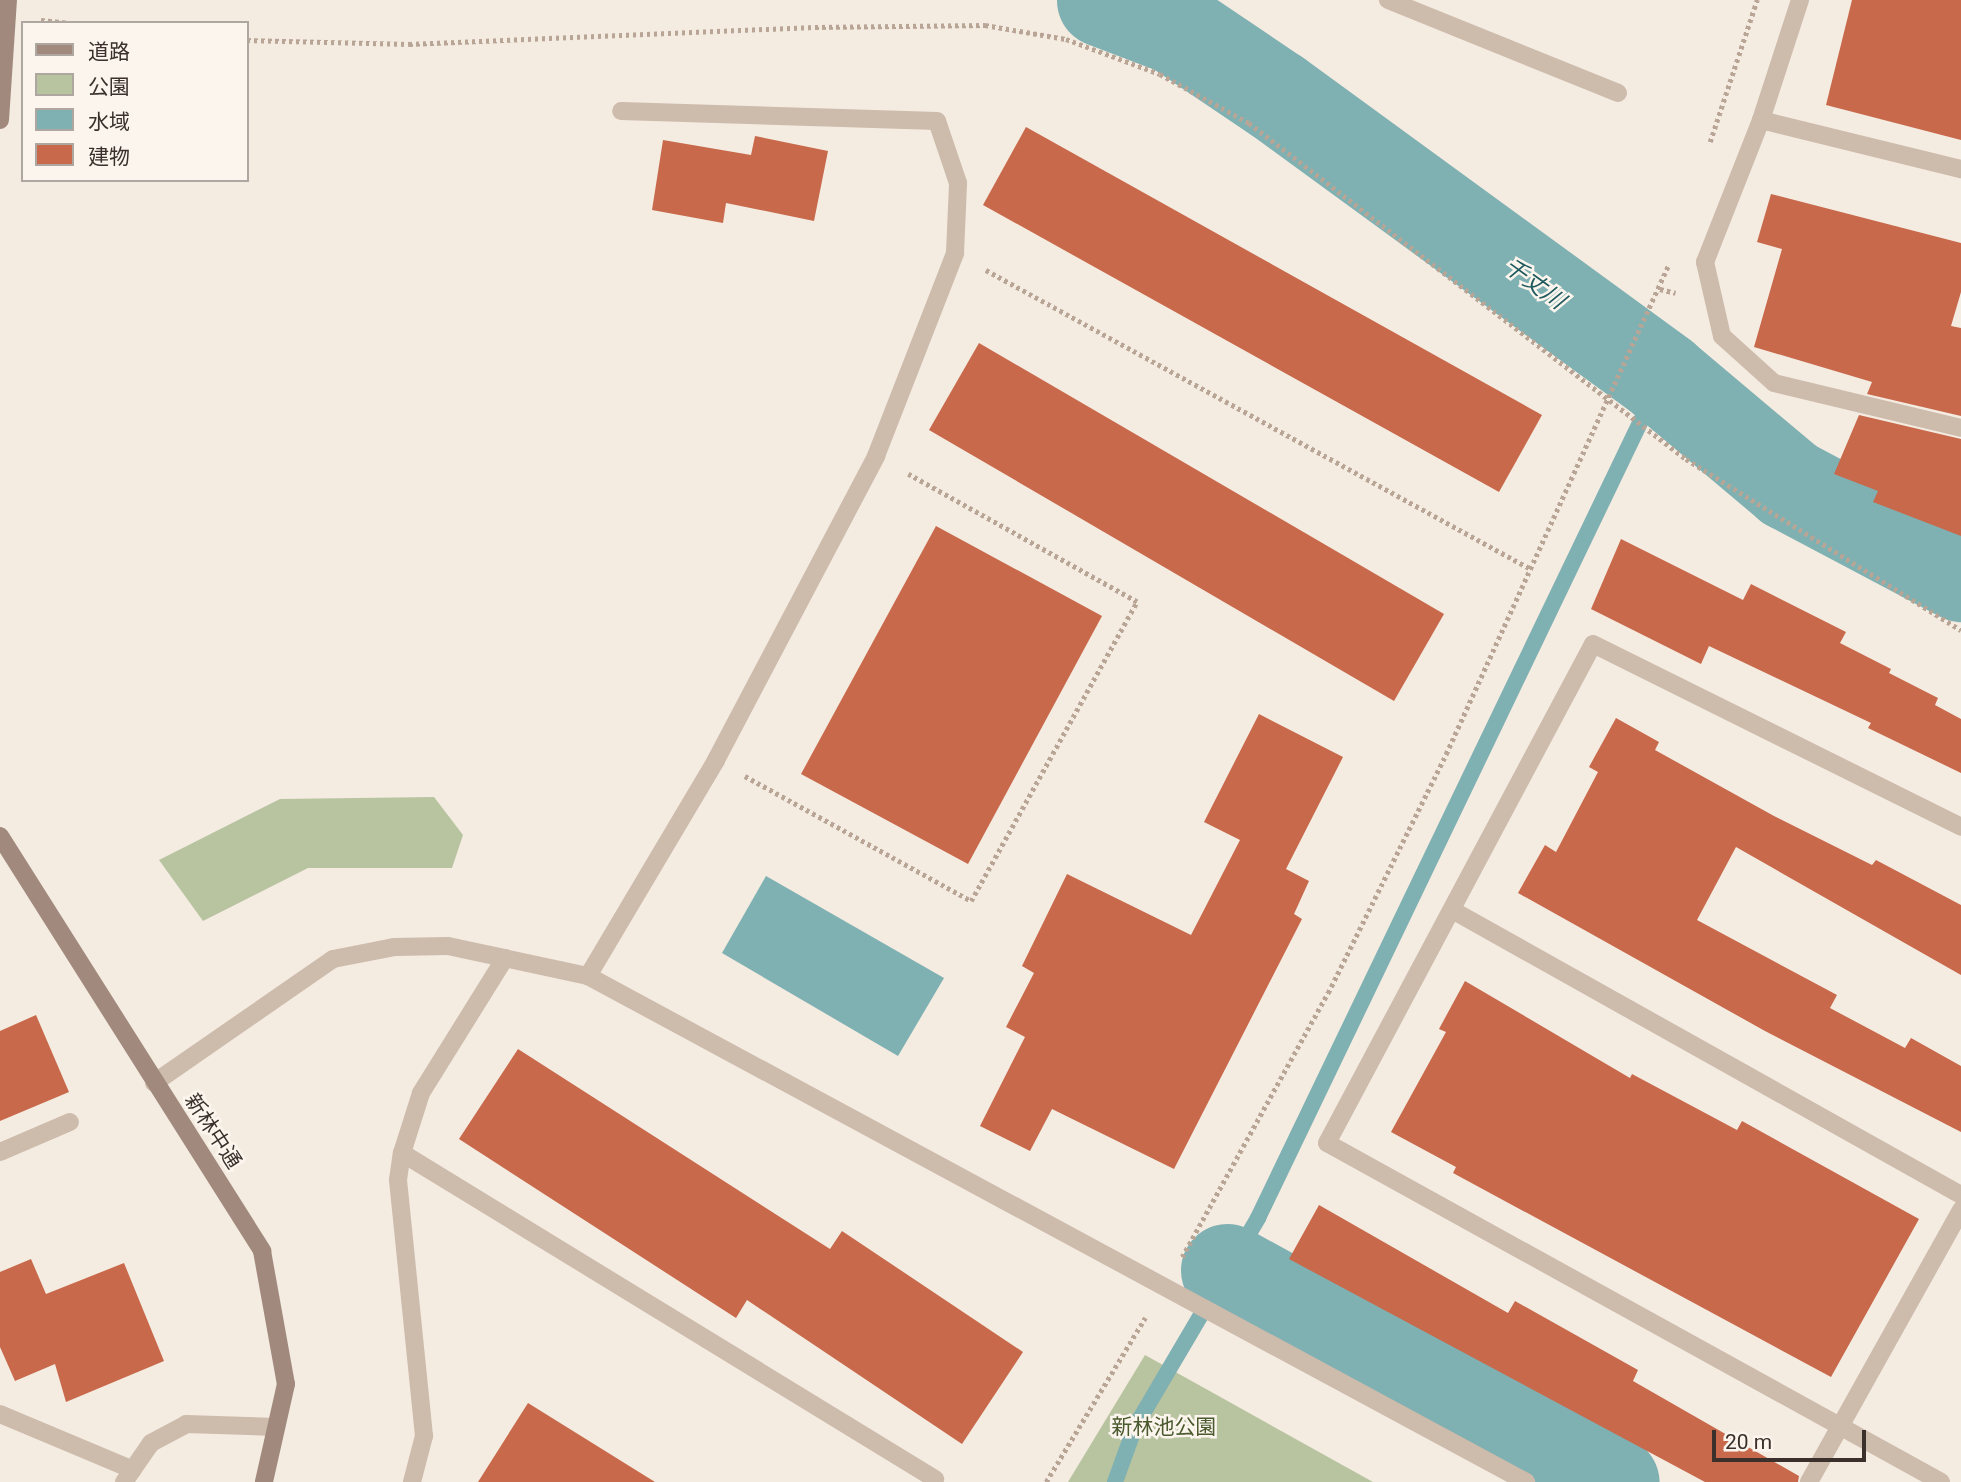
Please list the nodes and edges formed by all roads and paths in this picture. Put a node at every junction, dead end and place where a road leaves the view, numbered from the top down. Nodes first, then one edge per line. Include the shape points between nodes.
1 (8, 0) edge
2 (1388, 0) edge
3 (1757, 0) edge
4 (1800, 0) edge
5 (1756, 8) dead end
6 (1618, 93) dead end
7 (621, 111) dead end
8 (0, 120) edge
9 (1762, 120) junction
10 (1961, 169) edge
11 (955, 253) junction
12 (1653, 309) dead end
13 (1621, 407) dead end
14 (1961, 428) edge
15 (876, 456) junction
16 (1531, 569) junction
17 (1961, 629) edge
18 (716, 760) junction
19 (1961, 827) edge
20 (0, 836) edge
21 (1454, 911) junction
22 (505, 958) junction
23 (588, 976) junction
24 (154, 1083) junction
25 (70, 1122) dead end
26 (0, 1152) edge
27 (402, 1153) junction
28 (1961, 1195) edge
29 (1961, 1210) edge
30 (1164, 1287) junction
31 (0, 1414) edge
32 (276, 1427) junction
33 (1840, 1427) junction
34 (128, 1476) edge
35 (935, 1479) dead end
36 (415, 1481) edge
37 (264, 1482) edge
38 (1046, 1482) edge
39 (1526, 1482) edge
40 (1810, 1482) edge
41 (1941, 1482) edge

1 - 8 street
2 - 6 street
3 - 5 path
4 - 9 street
7 - 11 street via 937,121 958,183
9 - 10 street
9 - 14 street via 1705,262 1722,336 1774,383
11 - 15 street
11 - 16 path
12 - 16 path
13 - 17 path via 1686,458
15 - 18 street
15 - 18 path via 1138,602 971,901
16 - 30 path via 1328,993
18 - 23 street
19 - 21 street via 1593,644
20 - 24 street, 新林中通
21 - 28 street
21 - 33 street via 1328,1143
22 - 23 street
22 - 24 street via 448,946 394,947 333,959
22 - 27 street via 421,1093
23 - 30 street
24 - 32 street, 新林中通 via 262,1251 286,1384
25 - 26 street
27 - 35 street
27 - 36 street via 398,1180 424,1436
29 - 33 street
30 - 38 path
30 - 39 street
31 - 34 street
32 - 34 street via 186,1424 151,1443
32 - 37 street, 新林中通
33 - 40 street
33 - 41 street

